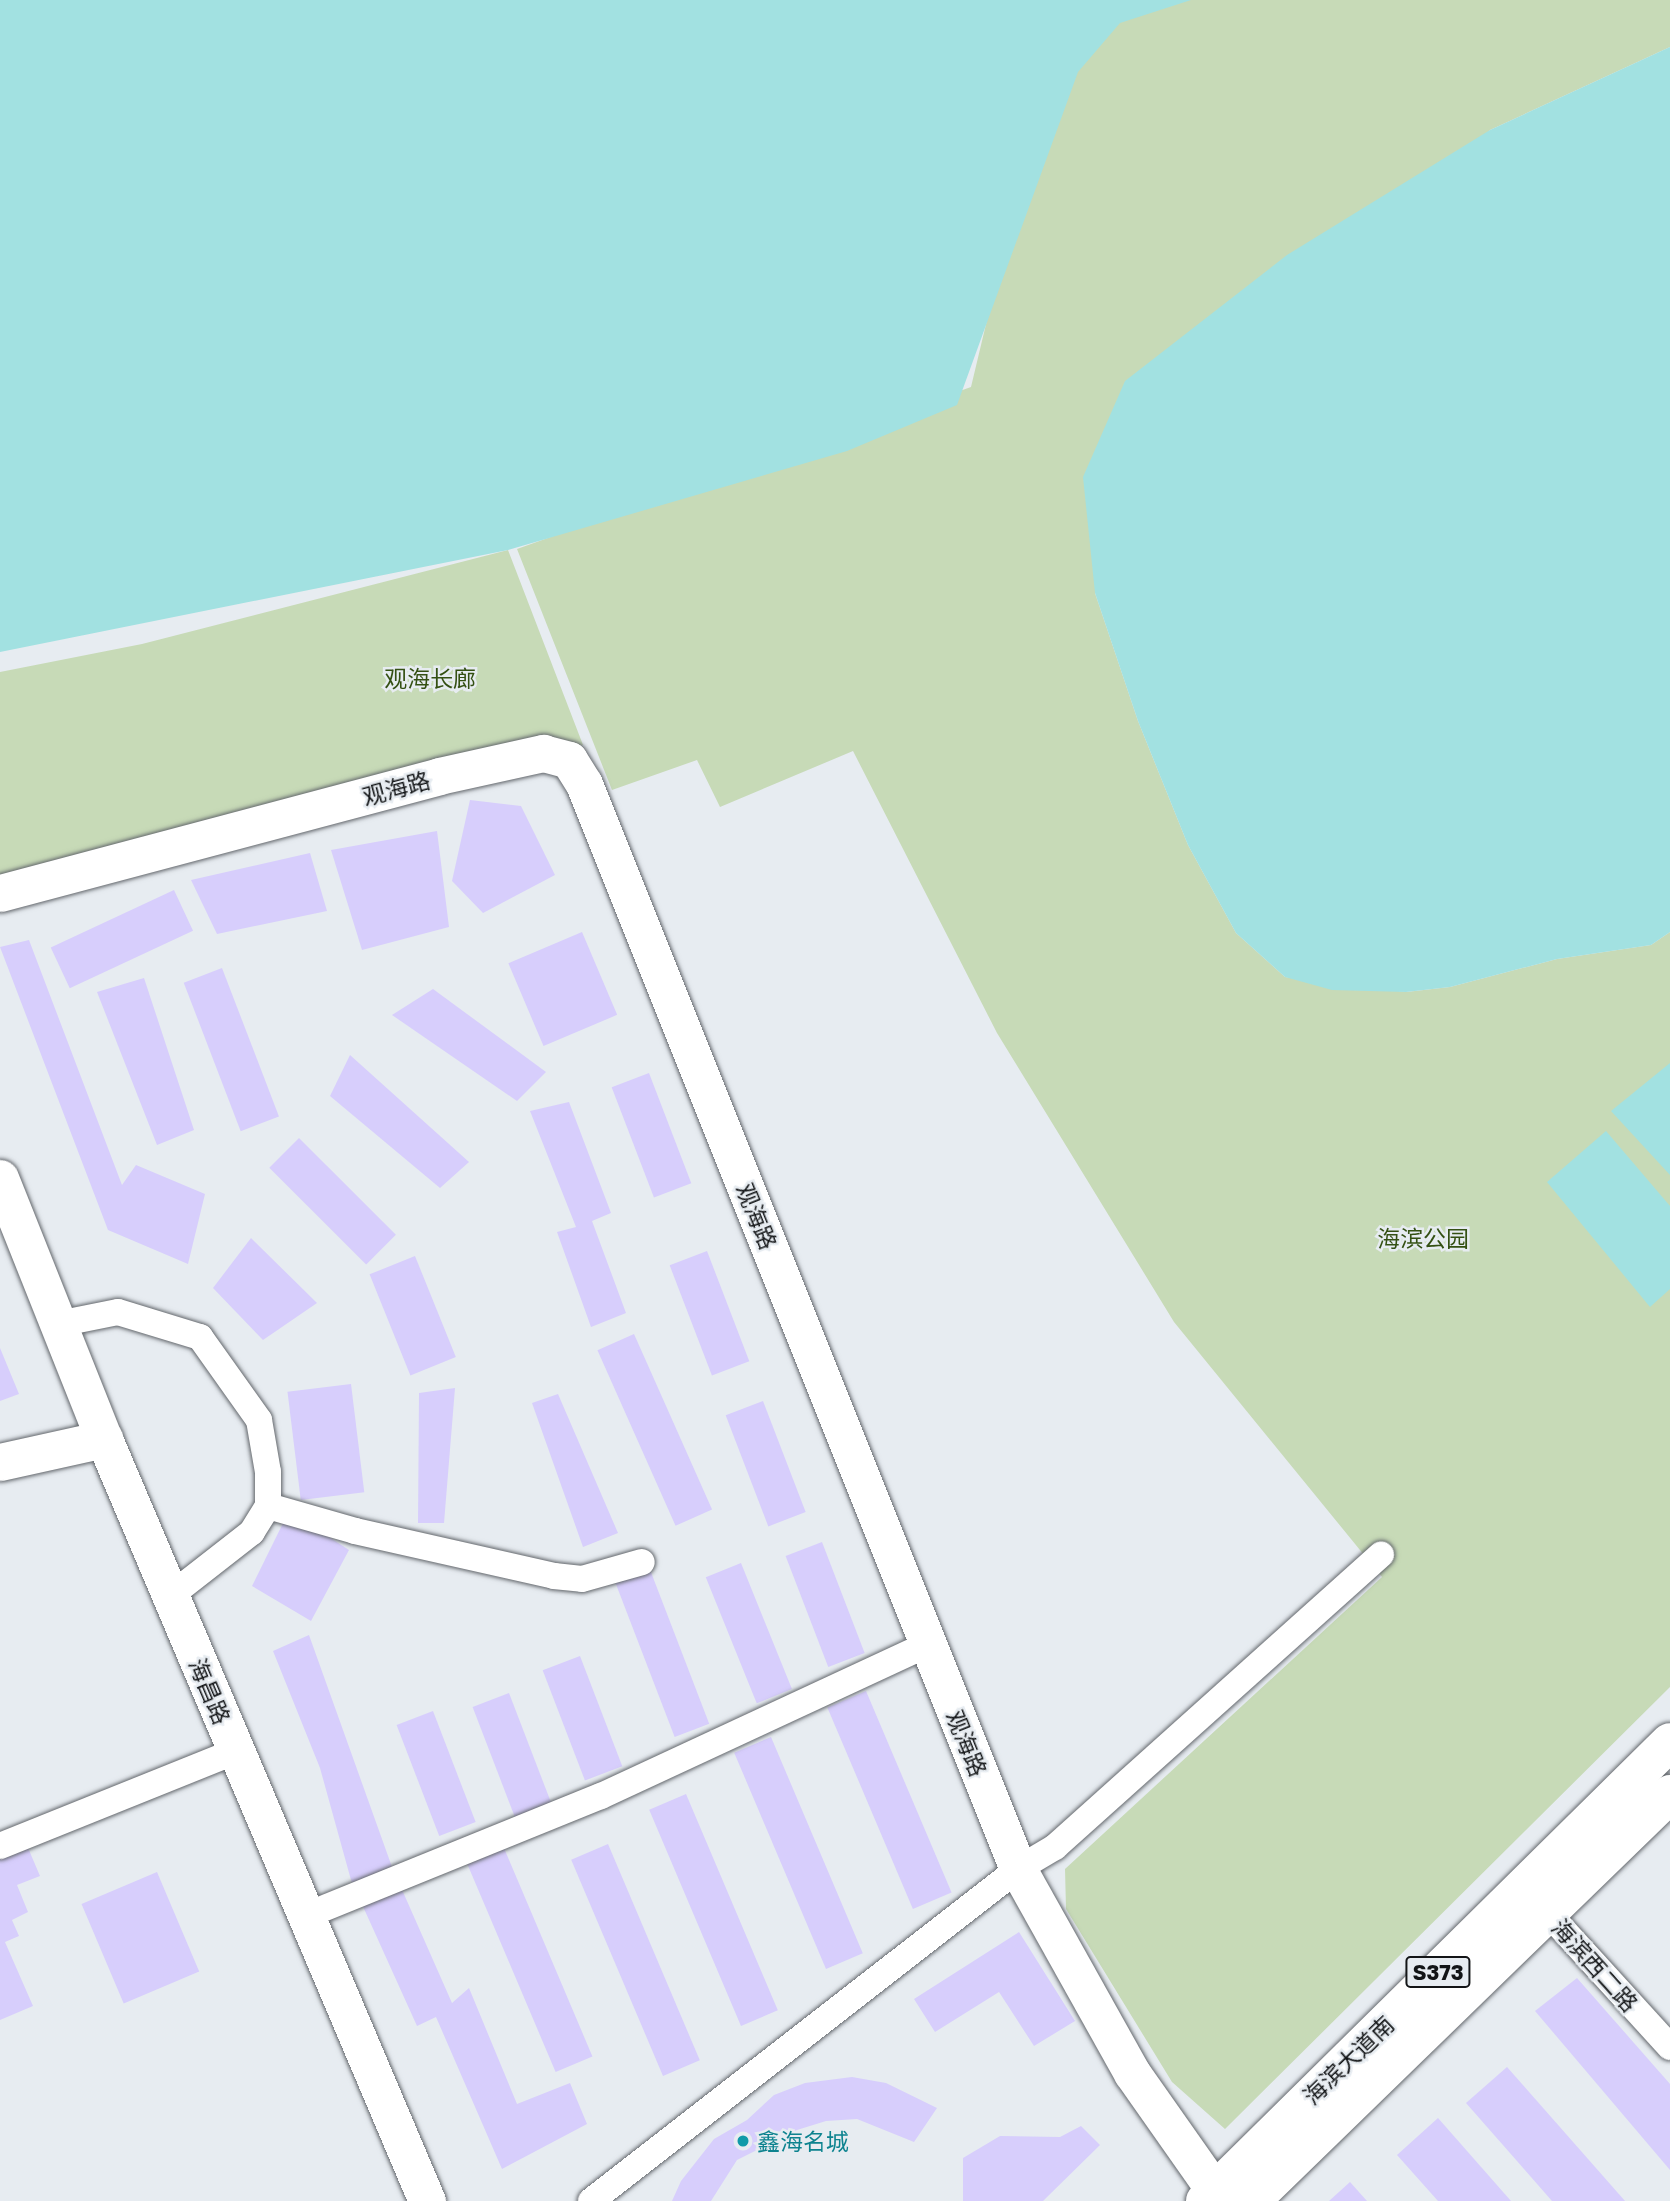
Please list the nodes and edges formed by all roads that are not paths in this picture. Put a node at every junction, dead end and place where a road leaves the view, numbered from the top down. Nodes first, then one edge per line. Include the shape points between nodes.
1 (0, 893) edge
2 (0, 1178) edge
3 (59, 1325) junction
4 (104, 1439) junction
5 (0, 1462) edge
6 (268, 1506) junction
7 (1381, 1555) dead end
8 (642, 1562) dead end
9 (170, 1596) junction
10 (928, 1644) junction
11 (1670, 1742) edge
12 (236, 1751) junction
13 (1670, 1794) edge
14 (0, 1846) edge
15 (1018, 1868) junction
16 (1548, 1913) junction
17 (305, 1916) junction
18 (1670, 2047) edge
19 (1210, 2196) edge
20 (427, 2201) edge
21 (591, 2201) edge
22 (1251, 2201) edge

1 - 10 street, 观海路 via 439,776 543,753 569,760 584,784
2 - 3 street, 海昌路
3 - 4 street, 海昌路
3 - 6 street via 118,1312 200,1337 259,1420 268,1472
4 - 5 street
4 - 9 street, 海昌路
6 - 8 street via 355,1531 554,1576 582,1579
6 - 9 street via 252,1532
7 - 15 street via 1055,1847
9 - 12 street, 海昌路
10 - 15 street, 观海路
10 - 17 street via 601,1796
11 - 19 main road, 海滨大道南 / S373
12 - 14 street
12 - 17 street, 海昌路
13 - 16 main road, 海滨大道南 / S373
15 - 19 street, 观海路 via 1132,2073
15 - 21 street
16 - 18 street, 海滨西二路
16 - 22 main road, 海滨大道南 / S373
17 - 20 street, 海昌路

